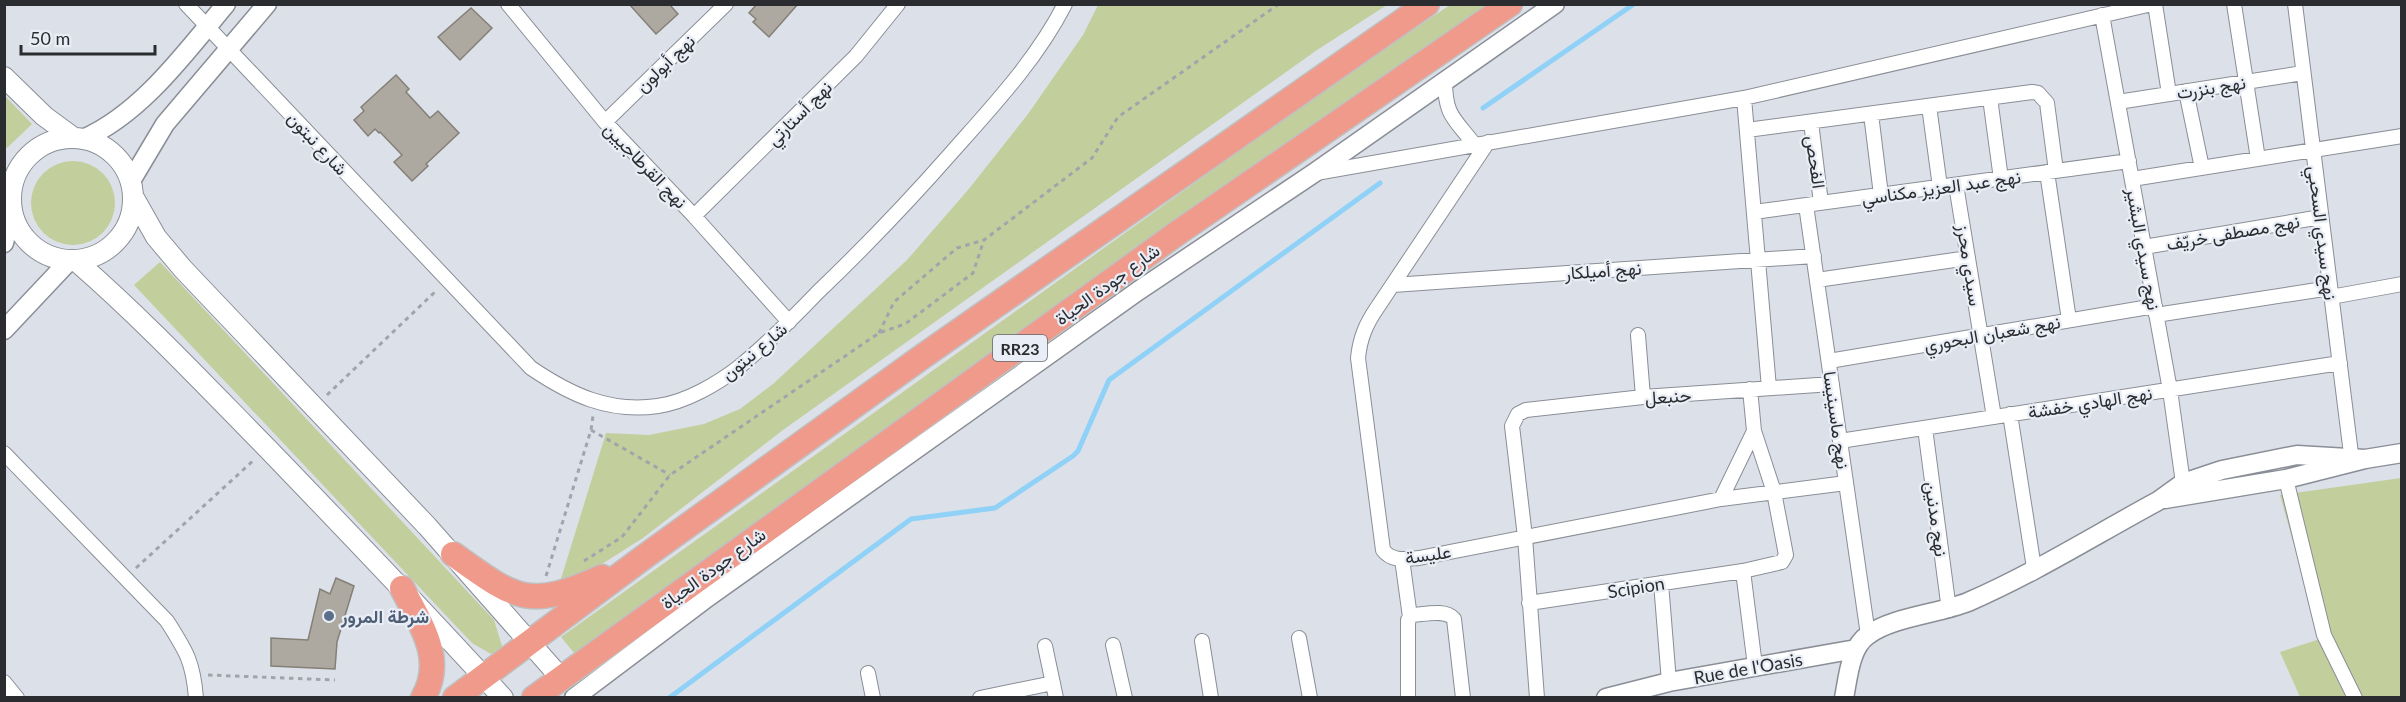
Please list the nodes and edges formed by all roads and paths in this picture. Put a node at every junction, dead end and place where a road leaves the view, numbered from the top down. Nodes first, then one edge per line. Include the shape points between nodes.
1 (186, 4) edge
2 (226, 4) edge
3 (267, 4) edge
4 (508, 4) edge
5 (726, 4) edge
6 (898, 4) edge
7 (1065, 4) edge
8 (1279, 4) edge
9 (1427, 4) edge
10 (1510, 4) edge
11 (1555, 4) edge
12 (2154, 4) edge
13 (2234, 4) edge
14 (2295, 4) edge
15 (2102, 15) junction
16 (207, 26) junction
17 (229, 48) junction
18 (2303, 73) junction
19 (4, 78) edge
20 (1445, 80) junction
21 (2247, 82) junction
22 (2186, 91) junction
23 (2169, 94) junction
24 (1744, 98) junction
25 (1990, 98) junction
26 (2118, 102) junction
27 (1929, 106) junction
28 (1871, 114) junction
29 (605, 122) junction
30 (1810, 122) junction
31 (1747, 130) junction
32 (2402, 136) edge
33 (79, 138) junction
34 (1481, 143) junction
35 (2313, 150) junction
36 (2258, 159) junction
37 (2129, 161) junction
38 (2202, 168) junction
39 (2052, 172) junction
40 (1314, 173) junction
41 (2001, 178) junction
42 (2132, 179) junction
43 (1956, 185) junction
44 (1940, 187) junction
45 (133, 190) junction
46 (1881, 195) junction
47 (9, 196) edge
48 (1821, 203) junction
49 (1806, 205) junction
50 (1754, 212) junction
51 (694, 216) junction
52 (2321, 217) junction
53 (984, 240) junction
54 (4, 243) edge
55 (2144, 247) junction
56 (1814, 256) junction
57 (1968, 258) junction
58 (1758, 260) junction
59 (73, 261) junction
60 (447, 280) junction
61 (1817, 280) junction
62 (2402, 284) edge
63 (1393, 285) junction
64 (2331, 293) junction
65 (2156, 310) junction
66 (2069, 320) junction
67 (789, 322) junction
68 (4, 330) edge
69 (879, 333) junction
70 (1638, 335) dead end
71 (1981, 335) junction
72 (1829, 361) junction
73 (2340, 363) junction
74 (1832, 384) junction
75 (1769, 388) junction
76 (1750, 389) junction
77 (2170, 390) junction
78 (1643, 397) junction
79 (595, 402) junction
80 (315, 407) junction
81 (2010, 414) junction
82 (1994, 417) junction
83 (1924, 428) junction
84 (591, 430) junction
85 (1754, 432) junction
86 (1840, 441) junction
87 (267, 448) junction
88 (4, 453) edge
89 (2402, 453) edge
90 (2356, 459) junction
91 (670, 475) junction
92 (2286, 479) junction
93 (1846, 483) junction
94 (2183, 483) junction
95 (1774, 492) junction
96 (1721, 499) junction
97 (2158, 501) junction
98 (1525, 537) junction
99 (453, 554) junction
100 (644, 556) junction
101 (1402, 559) junction
102 (582, 562) dead end
103 (2034, 568) junction
104 (1743, 571) junction
105 (126, 577) junction
106 (1661, 583) junction
107 (402, 588) junction
108 (533, 597) junction
109 (1529, 603) junction
110 (1949, 610) junction
111 (1410, 617) junction
112 (1868, 634) junction
113 (1299, 638) dead end
114 (1202, 641) dead end
115 (530, 642) junction
116 (1113, 645) dead end
117 (1045, 646) dead end
118 (1856, 649) junction
119 (1755, 666) junction
120 (868, 673) dead end
121 (194, 674) junction
122 (483, 677) junction
123 (560, 677) junction
124 (335, 680) dead end
125 (4, 682) edge
126 (1669, 682) junction
127 (1053, 683) junction
128 (17, 698) edge
129 (196, 698) edge
130 (423, 698) edge
131 (455, 698) edge
132 (503, 698) edge
133 (534, 698) edge
134 (574, 698) edge
135 (873, 698) edge
136 (981, 698) edge
137 (1056, 698) edge
138 (1125, 698) edge
139 (1211, 698) edge
140 (1310, 698) edge
141 (1408, 698) edge
142 (1463, 698) edge
143 (1537, 698) edge
144 (1606, 698) edge
145 (1844, 698) edge
146 (2355, 698) edge

1 - 16 street
2 - 16 street
3 - 17 street
4 - 29 street, نهج القرطاجيين
5 - 29 street, نهج أبولون
6 - 51 street, نهج أستارتي via 849,63
7 - 67 street, شارع نبتون via 1007,90 879,233
8 - 53 path via 1118,117 1092,158
9 - 100 highway, RR23
10 - 123 highway, شارع جودة الحياة / RR23 via 1176,234
11 - 20 street
12 - 15 street
12 - 23 street
13 - 21 street
14 - 18 street, نهج سيدي السحبي
15 - 24 street
15 - 26 street, نهج سيدي البشير
16 - 17 street, شارع نبتون
16 - 33 street via 146,94 109,125
17 - 45 street via 165,124
17 - 60 street, شارع نبتون
18 - 21 street, نهج بنزرت
18 - 35 street, نهج سيدي السحبي
19 - 33 main road via 44,116
20 - 34 street via 1449,113
20 - 40 street
21 - 22 street, نهج بنزرت
21 - 36 street
22 - 23 street, نهج بنزرت
22 - 38 street
23 - 26 street, نهج بنزرت
24 - 31 street
24 - 34 street
25 - 27 street
25 - 39 street via 2032,92 2047,103
25 - 41 street
26 - 37 street, نهج سيدي البشير
27 - 28 street
27 - 44 street
28 - 30 street
28 - 46 street
29 - 51 street, نهج القرطاجيين
30 - 31 street
30 - 48 street, الفحص
31 - 50 street
32 - 35 street
33 - 45 main road via 113,153 124,166
33 - 47 main road via 51,142 31,154 17,173
34 - 40 street
34 - 63 street, عليسة
35 - 36 street
35 - 52 street, نهج سيدي السحبي
36 - 38 street
37 - 39 street, نهج عبد العزيز مكناسي
37 - 42 street, نهج سيدي البشير
38 - 42 street
39 - 41 street, نهج عبد العزيز مكناسي
39 - 66 street
40 - 134 street via 1138,291 704,600
41 - 43 street, نهج عبد العزيز مكناسي
42 - 55 street, نهج سيدي البشير
43 - 44 street, نهج عبد العزيز مكناسي
43 - 57 street, سيدي محرز
44 - 46 street, نهج عبد العزيز مكناسي
45 - 59 main road via 130,221 118,241 99,255
45 - 80 main road via 156,237
46 - 48 street, نهج عبد العزيز مكناسي
47 - 54 street
47 - 59 main road via 18,228 31,245 49,256
48 - 49 street, نهج عبد العزيز مكناسي
49 - 50 street, نهج عبد العزيز مكناسي
49 - 56 street, نهج ماسينيسا
50 - 58 street
51 - 67 street, نهج القرطاجيين
52 - 55 street, نهج مصطفى خريّف
52 - 64 street, نهج سيدي السحبي
53 - 69 path via 957,248 894,302
53 - 69 path via 973,273 905,324
55 - 65 street, نهج سيدي البشير
56 - 58 street, نهج أميلكار
56 - 61 street, نهج ماسينيسا
57 - 61 street
57 - 71 street, سيدي محرز
58 - 63 street, نهج أميلكار
58 - 75 street
59 - 68 street
59 - 87 main road via 158,336
60 - 79 street, شارع نبتون via 531,368 564,390
60 - 80 path
61 - 72 street, نهج ماسينيسا
62 - 64 street, نهج شعبان البحوري
63 - 101 street, عليسة via 1366,326 1358,358 1383,550
64 - 65 street, نهج شعبان البحوري
64 - 73 street, نهج سيدي السحبي
65 - 66 street, نهج شعبان البحوري
65 - 77 street, نهج سيدي البشير
66 - 71 street, نهج شعبان البحوري
67 - 79 street, شارع نبتون via 738,367 685,397 659,406 624,407
69 - 91 path
70 - 78 street
71 - 72 street, نهج شعبان البحوري
71 - 82 street, سيدي محرز
72 - 74 street, نهج ماسينيسا
73 - 77 street, نهج الهادي خفشة
73 - 90 street, نهج سيدي السحبي
74 - 75 street, حنبعل
74 - 86 street, نهج ماسينيسا
75 - 76 street, حنبعل
76 - 78 street, حنبعل
76 - 85 street
77 - 81 street, نهج الهادي خفشة
77 - 94 street, نهج سيدي البشير
78 - 98 street, حنبعل via 1518,414 1512,426
79 - 84 path
80 - 99 main road
81 - 82 street, نهج الهادي خفشة
81 - 103 street
82 - 83 street, نهج الهادي خفشة
83 - 86 street, نهج الهادي خفشة
83 - 110 street, نهج مدنين
84 - 91 path
84 - 108 path via 542,587
85 - 95 street
85 - 96 street
86 - 93 street, نهج ماسينيسا
87 - 105 path
87 - 107 main road
88 - 105 street
89 - 90 street
90 - 92 street
90 - 94 street via 2297,455 2222,470
91 - 102 path via 622,537
92 - 97 street
92 - 146 street via 2324,635
93 - 95 street, عليسة
93 - 112 street, نهج ماسينيسا
94 - 97 street
95 - 96 street, عليسة
95 - 104 street, Scipion via 1785,558 1779,564
96 - 98 street, عليسة
97 - 103 street
98 - 101 street, عليسة
98 - 109 street
99 - 108 highway via 494,583
99 - 115 main road
100 - 108 highway via 579,587
100 - 115 highway, RR23
101 - 111 street
103 - 110 street
104 - 106 street, Scipion
104 - 119 street
105 - 121 street via 167,621 188,653
106 - 109 street, Scipion
106 - 126 street
107 - 122 main road
107 - 130 highway via 433,657 433,671
109 - 143 street
110 - 112 street
111 - 141 street
111 - 142 street via 1452,615
112 - 118 street
113 - 140 street
114 - 139 street
115 - 122 highway, RR23
115 - 123 main road
116 - 138 street
117 - 127 street
118 - 119 street, Rue de l'Oasis
118 - 145 street
119 - 126 street, Rue de l'Oasis
120 - 135 street
121 - 124 path
121 - 129 street
122 - 131 highway, RR23
122 - 132 main road
123 - 133 highway, شارع جودة الحياة / RR23
125 - 128 street
126 - 144 street, Rue de l'Oasis
127 - 136 street
127 - 137 street

